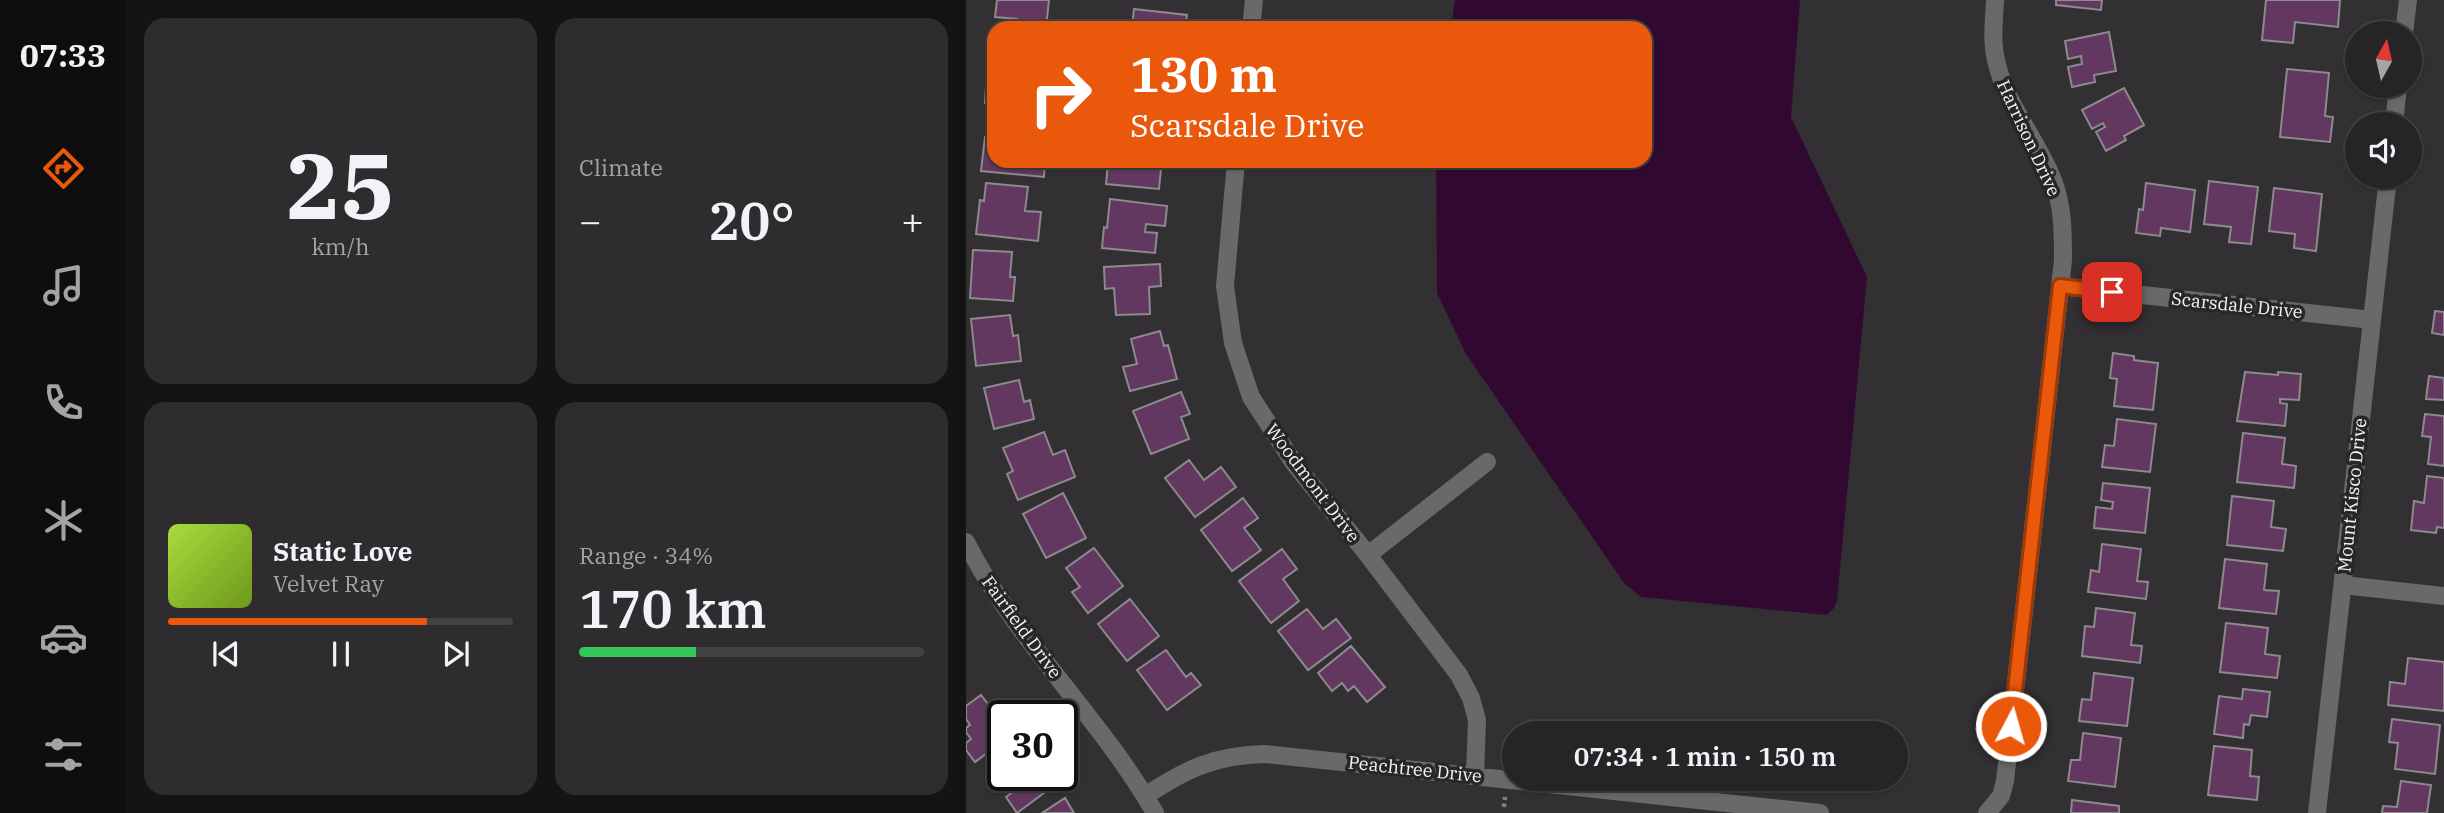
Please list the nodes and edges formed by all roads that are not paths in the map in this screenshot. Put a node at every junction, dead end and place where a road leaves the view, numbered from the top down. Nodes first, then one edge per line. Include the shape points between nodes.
1 (1254, 0) edge
2 (1995, 0) edge
3 (2408, 0) edge
4 (1252, 21) edge
5 (2405, 21) edge
6 (1235, 168) edge
7 (2387, 189) edge
8 (2060, 286) junction
9 (2372, 320) junction
10 (1487, 461) dead end
11 (966, 542) edge
12 (1368, 555) junction
13 (2343, 584) junction
14 (2444, 596) edge
15 (1475, 776) junction
16 (1145, 796) junction
17 (1155, 813) edge
18 (1820, 813) edge
19 (1987, 813) edge
20 (2317, 813) edge

1 - 4 street
2 - 8 street, Harrison Drive via 1996,63 2008,96 2053,180 2061,210
3 - 5 street
6 - 12 street, Woodmont Drive via 1226,286 1239,368 1251,397 1294,463
7 - 9 street, Mount Kisco Drive
8 - 9 street, Scarsdale Drive
8 - 19 street, Harrison Drive via 2005,781 2001,796
9 - 13 street, Mount Kisco Drive
10 - 12 street
11 - 16 street, Fairfield Drive via 995,595
12 - 15 street, Woodmont Drive via 1439,647 1471,698 1477,720
13 - 14 street
13 - 20 street, Mount Kisco Drive
15 - 16 street, Peachtree Drive via 1297,756 1234,755 1198,766
15 - 18 street, Peachtree Drive
16 - 17 street, Fairfield Drive

